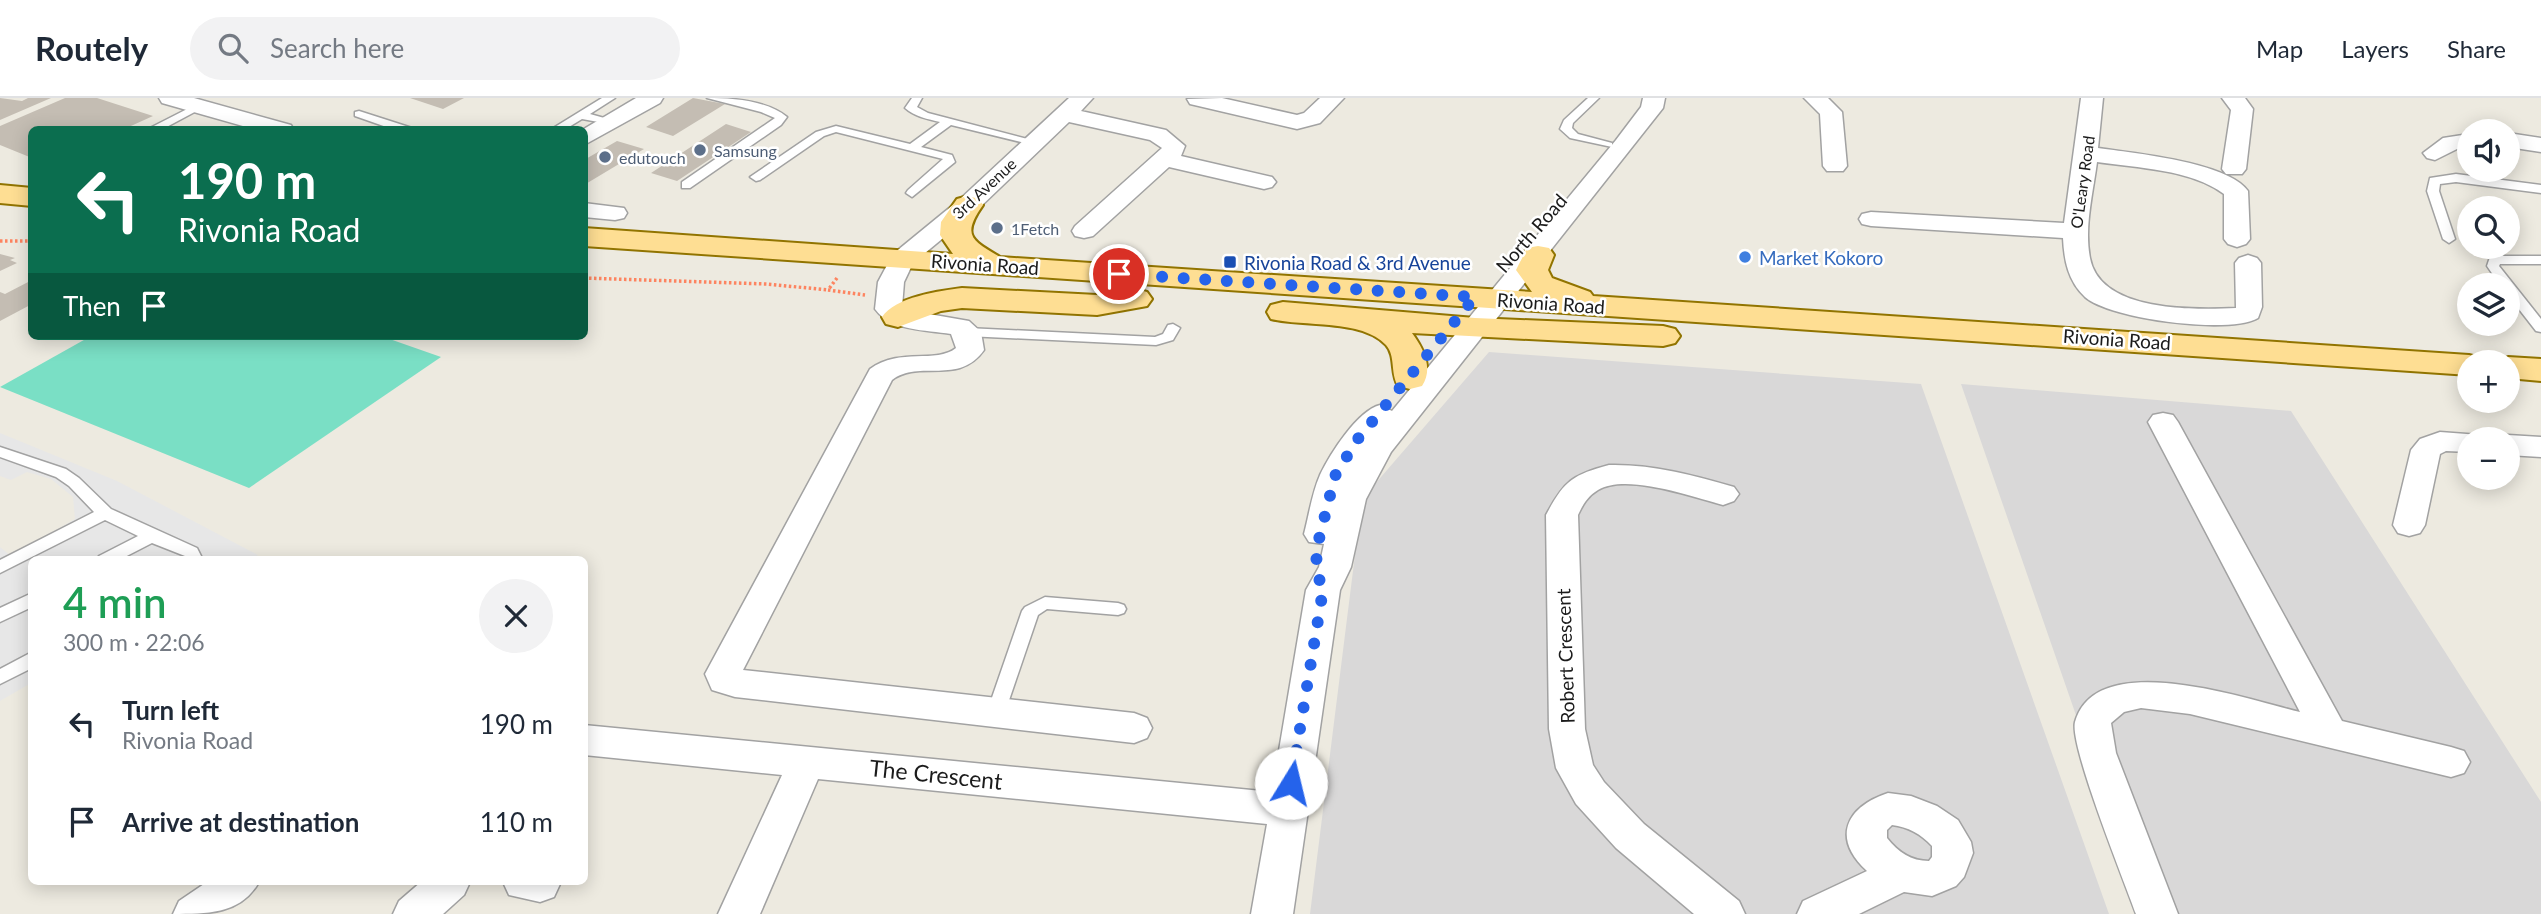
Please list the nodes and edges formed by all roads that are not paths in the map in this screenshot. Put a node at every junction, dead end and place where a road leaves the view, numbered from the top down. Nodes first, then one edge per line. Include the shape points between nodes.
1 (170, 98) edge
2 (234, 98) edge
3 (610, 98) edge
4 (652, 98) edge
5 (712, 98) edge
6 (917, 98) edge
7 (1082, 98) edge
8 (1199, 98) edge
9 (1333, 98) edge
10 (1594, 98) edge
11 (1648, 98) edge
12 (1654, 98) edge
13 (1815, 98) edge
14 (2092, 98) edge
15 (2233, 98) edge
16 (204, 108) junction
17 (359, 114) dead end
18 (1064, 114) junction
19 (581, 115) junction
20 (611, 122) junction
21 (948, 122) junction
22 (161, 126) edge
23 (269, 126) edge
24 (396, 126) edge
25 (562, 126) edge
26 (1158, 135) junction
27 (588, 136) edge
28 (1033, 142) junction
29 (2520, 142) edge
30 (2457, 143) edge
31 (1608, 145) junction
32 (2541, 145) edge
33 (914, 147) junction
34 (2087, 153) junction
35 (2435, 153) dead end
36 (1163, 159) junction
37 (1835, 166) dead end
38 (2234, 169) dead end
39 (756, 177) dead end
40 (1264, 182) dead end
41 (686, 185) dead end
42 (2541, 189) edge
43 (0, 194) edge
44 (912, 194) dead end
45 (28, 197) edge
46 (968, 205) junction
47 (588, 210) edge
48 (614, 213) dead end
49 (0, 217) edge
50 (28, 219) edge
51 (1871, 219) dead end
52 (1084, 231) dead end
53 (2074, 231) junction
54 (588, 237) edge
55 (2449, 240) dead end
56 (1538, 255) junction
57 (2541, 260) edge
58 (588, 261) edge
59 (990, 264) junction
60 (897, 271) junction
61 (2498, 273) edge
62 (1136, 299) junction
63 (2520, 302) edge
64 (1606, 307) junction
65 (1474, 312) junction
66 (898, 317) junction
67 (1348, 317) junction
68 (1173, 328) dead end
69 (2541, 328) edge
70 (967, 332) junction
71 (2350, 357) junction
72 (2457, 364) edge
73 (2520, 369) edge
74 (2541, 370) edge
75 (1410, 378) junction
76 (2163, 422) dead end
77 (2457, 442) edge
78 (2520, 446) edge
79 (2541, 447) edge
80 (0, 452) edge
81 (1723, 494) dead end
82 (105, 513) junction
83 (2409, 525) dead end
84 (150, 536) junction
85 (112, 556) edge
86 (193, 556) edge
87 (0, 567) edge
88 (1323, 590) junction
89 (28, 601) edge
90 (1118, 609) dead end
91 (0, 616) edge
92 (28, 661) edge
93 (0, 677) edge
94 (996, 712) junction
95 (1134, 728) dead end
96 (2330, 733) junction
97 (588, 740) edge
98 (807, 761) junction
99 (2451, 762) dead end
100 (1287, 810) junction
101 (1902, 874) dead end
102 (235, 885) edge
103 (447, 885) edge
104 (194, 914) edge
105 (415, 914) edge
106 (740, 914) edge
107 (1272, 914) edge
108 (1724, 914) edge
109 (1818, 914) edge
110 (2157, 914) edge

1 - 16 street
2 - 16 street
3 - 19 lane
4 - 20 street
5 - 41 lane via 781,117
6 - 21 lane via 911,108
7 - 18 street, 3rd Avenue
8 - 9 street via 1290,122 1312,118
8 - 26 street
10 - 31 lane via 1566,128 1574,136
11 - 31 street, North Road
12 - 56 street, North Road via 1652,108
13 - 37 street via 1831,113
14 - 34 street, O'Leary Road
15 - 38 street via 2242,109
16 - 22 lane
16 - 23 street
17 - 24 lane
18 - 26 street
18 - 28 street, 3rd Avenue
19 - 20 lane
19 - 25 lane
20 - 27 street
21 - 28 lane
21 - 33 lane
26 - 36 street via 1174,146
28 - 46 street, 3rd Avenue
29 - 32 street
30 - 35 street
31 - 65 street, North Road
33 - 39 lane via 836,128
33 - 44 lane via 941,153 949,162
34 - 53 street, O'Leary Road
34 - 53 street, O'Leary Road via 2227,182 2236,191 2248,312 2226,316 2158,312 2118,304 2096,293 2081,276
36 - 40 street
36 - 52 street
42 - 55 lane via 2456,178 2434,181 2432,191
43 - 45 main road
46 - 59 main road via 956,222 955,235 965,249
46 - 60 street, 3rd Avenue
47 - 48 street
49 - 50 main road
51 - 53 street
54 - 60 main road, Rivonia Road
56 - 64 main road via 1532,270 1540,284
56 - 65 street, North Road
57 - 61 lane via 2495,260
58 - 60 main road, Rivonia Road
59 - 60 main road, Rivonia Road
59 - 65 main road, Rivonia Road via 1222,283
60 - 62 main road, Rivonia Road
60 - 66 street via 887,306
62 - 66 main road via 1097,306 962,298 934,302
62 - 67 main road, Rivonia Road
63 - 69 lane
64 - 65 main road, Rivonia Road
64 - 71 main road, Rivonia Road
65 - 67 main road, Rivonia Road
65 - 71 main road, Rivonia Road via 1760,341
65 - 75 street, North Road
65 - 88 street, North Road via 1365,469 1350,499 1335,567
66 - 70 street via 947,324
67 - 75 main road via 1380,327 1406,346
68 - 70 lane via 1168,337 1156,341
70 - 94 street via 972,346 961,359 939,365 895,365 880,375 723,677 735,683
71 - 72 main road, Rivonia Road
73 - 74 main road
75 - 88 street, North Road via 1357,440 1335,476 1317,547 1316,570
76 - 96 street
77 - 83 street via 2431,444 2426,450
78 - 79 street
80 - 82 lane via 68,477
81 - 108 street, Robert Crescent via 1653,477 1615,475 1594,478 1575,490 1562,515 1567,729 1575,768 1590,793 1630,836
82 - 84 lane
82 - 87 lane
84 - 85 lane
84 - 86 lane
88 - 100 street, North Road
89 - 91 lane
90 - 94 lane via 1045,603 1031,611
92 - 93 lane
94 - 95 street
96 - 99 street
96 - 110 street via 2190,700 2141,694 2114,700 2100,709 2093,723 2098,753
97 - 98 street, The Crescent
98 - 100 street, The Crescent
98 - 106 street
100 - 107 street, North Road
101 - 109 street
102 - 104 street
103 - 105 street

